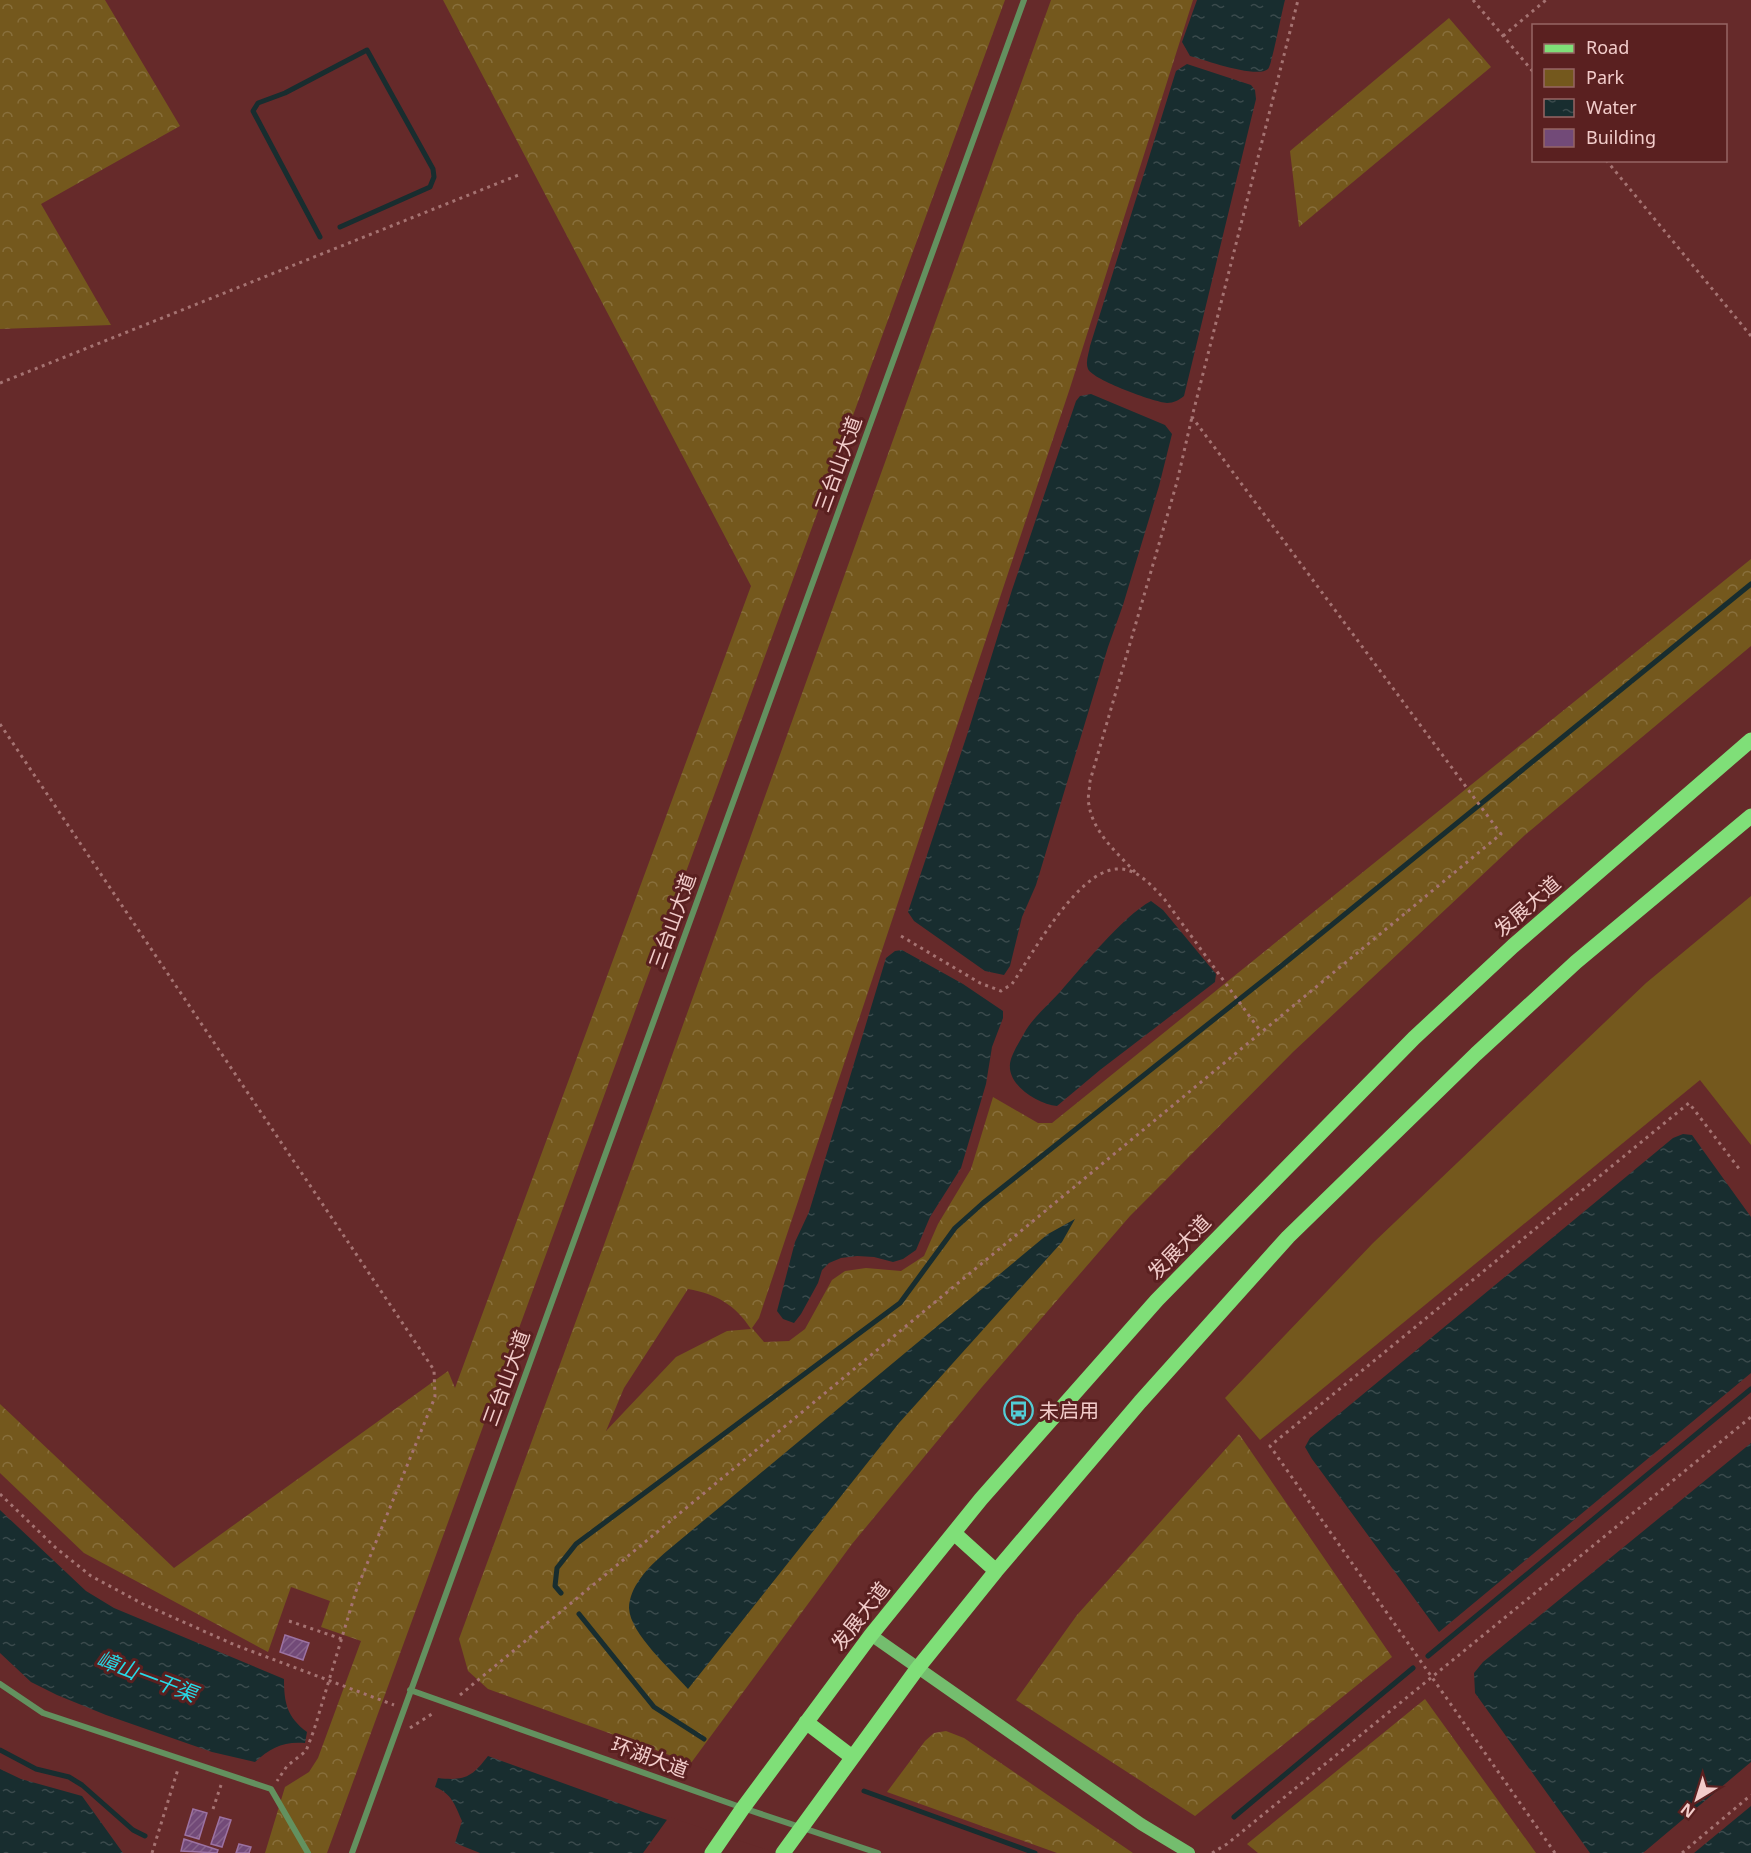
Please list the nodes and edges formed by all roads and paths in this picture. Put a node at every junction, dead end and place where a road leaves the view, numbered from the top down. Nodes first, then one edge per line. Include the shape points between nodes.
1 (1024, 0) edge
2 (1298, 0) edge
3 (1473, 0) edge
4 (1546, 0) edge
5 (1503, 36) junction
6 (1532, 72) edge
7 (1608, 162) edge
8 (521, 174) dead end
9 (1751, 336) edge
10 (0, 383) edge
11 (1192, 417) junction
12 (0, 724) edge
13 (1751, 740) edge
14 (1751, 816) edge
15 (1137, 873) junction
16 (901, 936) dead end
17 (1261, 1032) junction
18 (1740, 1170) dead end
19 (1751, 1417) edge
20 (0, 1494) edge
21 (954, 1533) junction
22 (996, 1570) junction
23 (289, 1621) dead end
24 (871, 1635) junction
25 (342, 1639) junction
26 (917, 1669) junction
27 (1431, 1678) junction
28 (329, 1680) junction
29 (0, 1684) edge
30 (410, 1690) junction
31 (449, 1704) junction
32 (404, 1709) junction
33 (806, 1722) junction
34 (393, 1738) junction
35 (852, 1757) junction
36 (180, 1760) junction
37 (224, 1775) junction
38 (271, 1790) junction
39 (1751, 1796) edge
40 (743, 1808) junction
41 (213, 1809) dead end
42 (802, 1826) junction
43 (787, 1847) edge
44 (152, 1853) edge
45 (308, 1853) edge
46 (352, 1853) edge
47 (712, 1853) edge
48 (878, 1853) edge
49 (1189, 1853) edge
50 (1212, 1853) edge
51 (1556, 1853) edge
52 (1682, 1853) edge

1 - 30 street, 三台山大道
2 - 11 path
3 - 5 path
4 - 5 path
5 - 6 path
7 - 9 path
8 - 10 path
11 - 15 path via 1177,482 1090,781 1088,805 1098,828
11 - 17 path via 1501,834
12 - 25 path via 434,1370 435,1397 356,1591
13 - 21 main road, 发展大道 via 1513,946 1414,1038 1157,1300
14 - 22 main road via 1576,962 1288,1237
15 - 16 path via 1117,868 1101,873 1074,893 1012,984 1000,991
15 - 17 path via 1165,900
17 - 31 path
18 - 27 path via 1689,1103 1270,1446
19 - 27 path
20 - 28 path via 91,1576 236,1645
21 - 22 main road
21 - 24 main road, 发展大道
22 - 26 main road
23 - 25 path
24 - 26 main road
24 - 33 main road, 发展大道
25 - 28 path
26 - 35 main road
26 - 49 main road
27 - 50 path
27 - 51 path
28 - 32 path
28 - 38 path via 306,1751 287,1766
29 - 36 street via 43,1713
30 - 31 street, 环湖大道
30 - 32 street, 三台山大道
31 - 34 path
31 - 40 street, 环湖大道
32 - 34 street, 三台山大道
33 - 35 main road
33 - 40 main road, 发展大道
34 - 46 street, 三台山大道
35 - 42 main road
36 - 37 street
36 - 44 path
37 - 38 street
37 - 41 path
38 - 45 street
39 - 52 path
40 - 42 street, 环湖大道
40 - 47 main road, 发展大道
42 - 43 main road
42 - 48 street, 环湖大道

